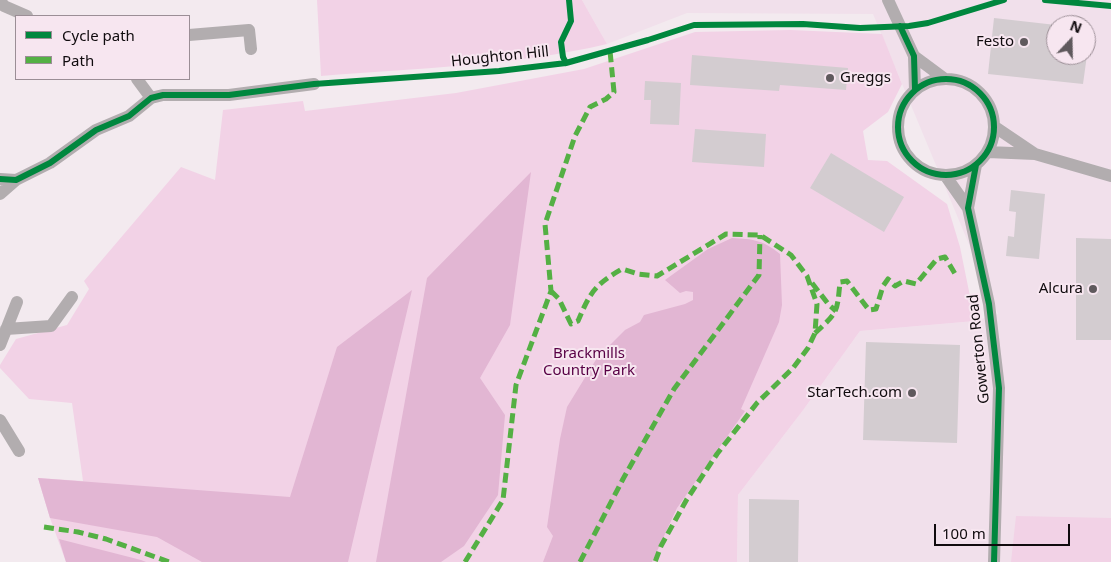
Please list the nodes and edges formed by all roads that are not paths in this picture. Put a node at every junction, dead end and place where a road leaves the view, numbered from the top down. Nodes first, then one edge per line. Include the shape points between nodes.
1 (0, 0) edge
2 (888, 0) edge
3 (25, 15) edge
4 (190, 35) edge
5 (251, 49) dead end
6 (914, 56) junction
7 (946, 79) junction
8 (138, 80) edge
9 (314, 84) dead end
10 (915, 90) junction
11 (150, 98) junction
12 (995, 126) junction
13 (988, 152) junction
14 (1035, 154) junction
15 (976, 165) junction
16 (945, 175) junction
17 (1111, 176) edge
18 (0, 179) edge
19 (16, 180) junction
20 (0, 194) edge
21 (968, 208) junction
22 (72, 297) dead end
23 (17, 302) dead end
24 (6, 329) junction
25 (0, 345) edge
26 (0, 420) edge
27 (19, 451) dead end
28 (994, 562) edge

1 - 3 street via 4,6
2 - 6 street
4 - 5 street via 249,30
6 - 7 street
6 - 10 street
7 - 10 street via 929,82
7 - 12 street via 961,81 985,98
8 - 11 street
9 - 11 street via 229,95 163,95
10 - 16 street via 905,101 900,115 900,141 915,164 929,172
11 - 19 street via 129,116 96,130 50,163
12 - 13 street
12 - 14 street
13 - 14 street
13 - 15 street
14 - 17 street
15 - 16 street via 961,173
15 - 21 street, Gowerton Road
16 - 21 street, Gowerton Road
18 - 19 street
19 - 20 street
21 - 28 street, Gowerton Road via 989,304 999,388
22 - 24 street via 51,326
23 - 24 street
24 - 25 street
26 - 27 street

